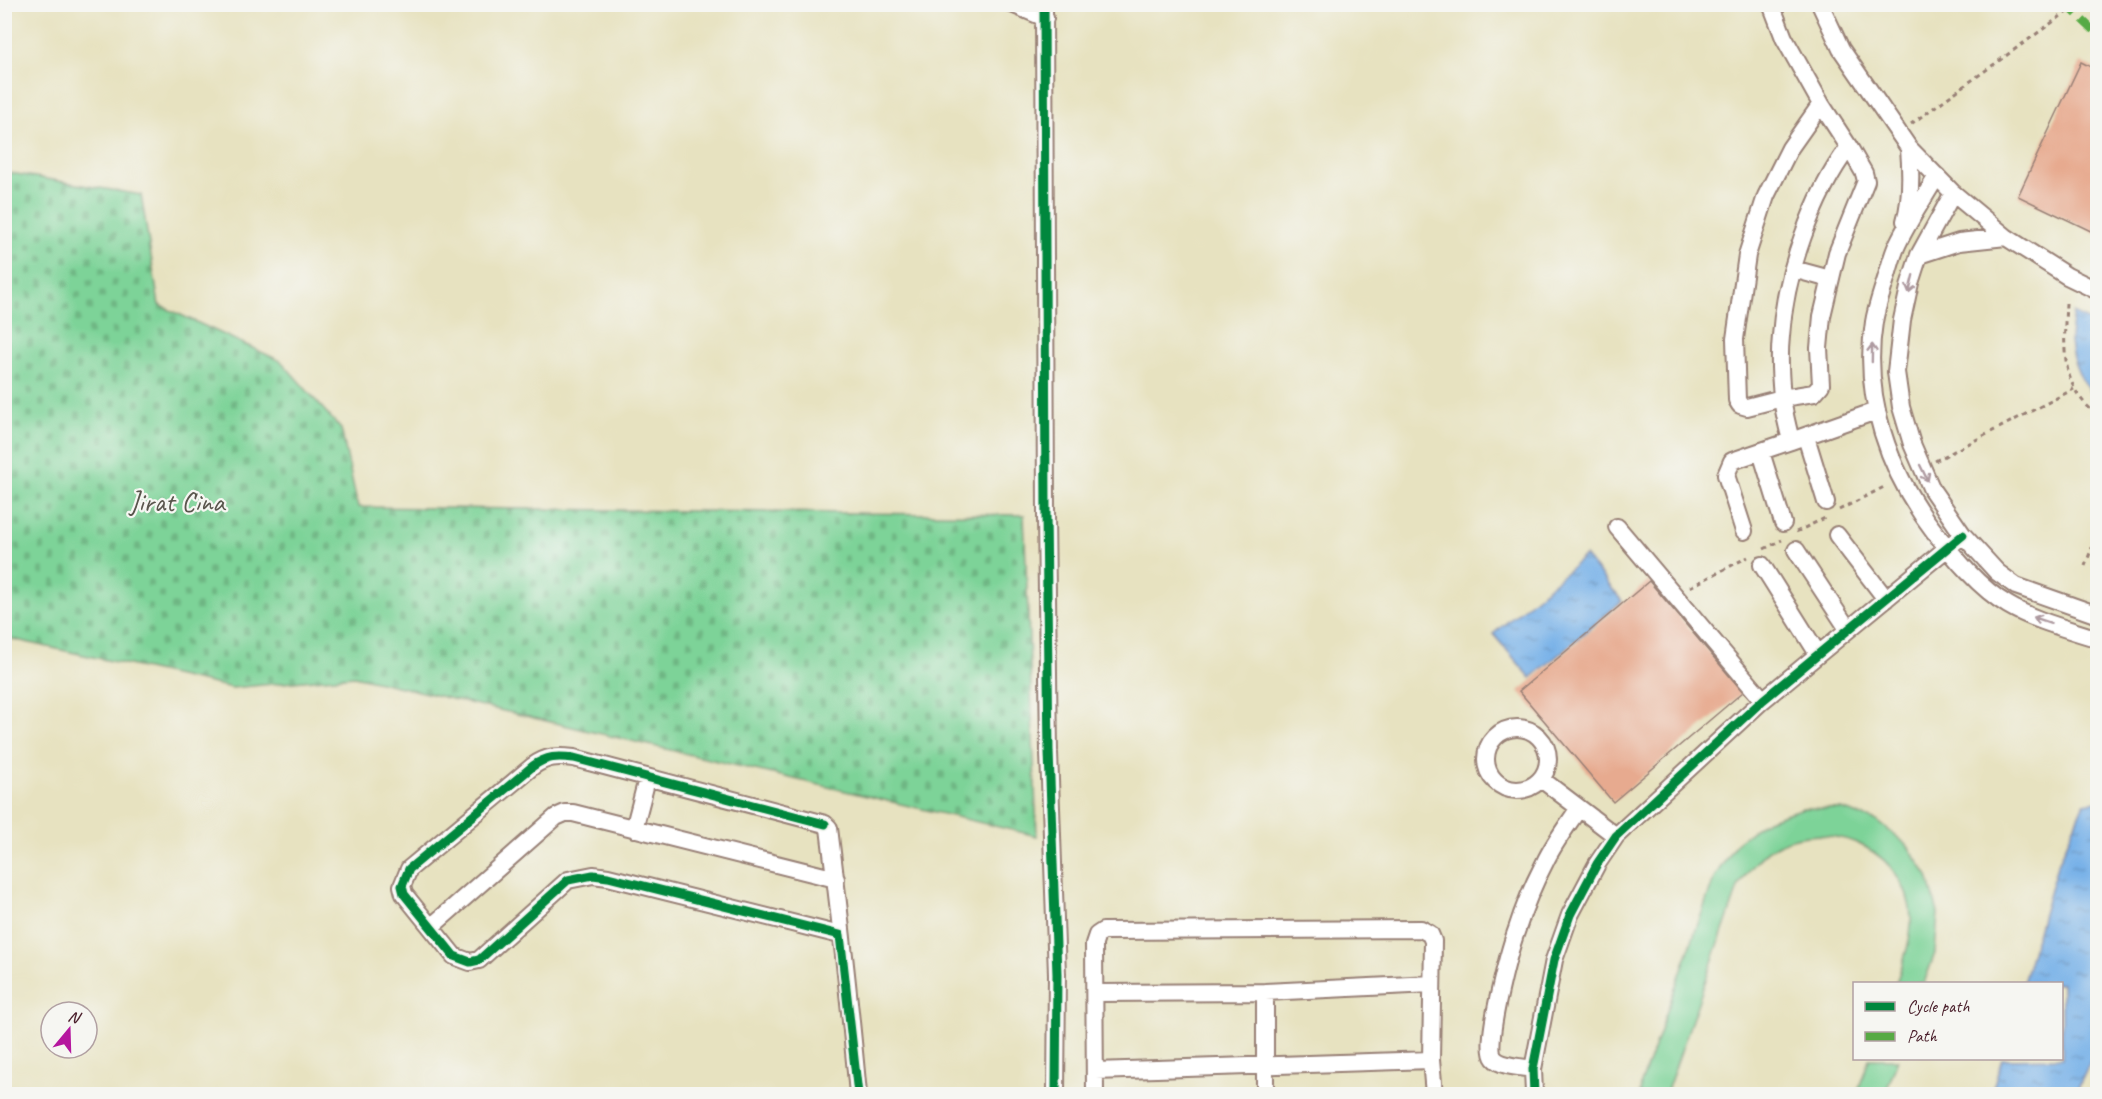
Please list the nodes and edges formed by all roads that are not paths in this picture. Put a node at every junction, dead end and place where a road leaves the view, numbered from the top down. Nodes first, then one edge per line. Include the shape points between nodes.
1 (1012, 4) edge
2 (1771, 4) edge
3 (1820, 4) edge
4 (1045, 11) edge
5 (1821, 104) junction
6 (1849, 147) junction
7 (1909, 148) junction
8 (1937, 176) junction
9 (1953, 194) junction
10 (2006, 237) junction
11 (1897, 245) junction
12 (1919, 255) junction
13 (1793, 269) junction
14 (1830, 279) junction
15 (2097, 291) edge
16 (1782, 398) junction
17 (1876, 411) junction
18 (1799, 439) junction
19 (1761, 452) junction
20 (1831, 510) road end
21 (1783, 523) dead end
22 (1617, 527) dead end
23 (1744, 531) dead end
24 (1837, 535) dead end
25 (1963, 535) junction
26 (1947, 548) junction
27 (1796, 550) dead end
28 (1762, 565) dead end
29 (1886, 598) junction
30 (2097, 615) edge
31 (1848, 629) junction
32 (2097, 639) edge
33 (1818, 654) junction
34 (1763, 699) junction
35 (647, 779) junction
36 (1541, 779) dead end
37 (1579, 808) junction
38 (634, 829) junction
39 (1616, 837) junction
40 (836, 879) junction
41 (431, 927) junction
42 (840, 934) junction
43 (1432, 984) junction
44 (1264, 992) junction
45 (1096, 993) junction
46 (1431, 1060) junction
47 (1265, 1066) junction
48 (1533, 1069) junction
49 (1095, 1071) junction
50 (858, 1095) edge
51 (1056, 1095) edge
52 (1095, 1095) edge
53 (1265, 1095) edge
54 (1434, 1095) edge
55 (1534, 1095) edge

1 - 4 street
2 - 5 street via 1784,38
3 - 7 street via 1841,49
4 - 51 street via 1046,504 1057,974
5 - 6 street
5 - 16 street via 1790,148 1766,196 1747,255 1739,303 1735,339 1737,400 1747,407
6 - 13 street via 1822,189
6 - 14 street via 1866,181
7 - 8 street
7 - 11 street via 1908,210
8 - 9 street
8 - 11 street
9 - 10 street
9 - 12 street
10 - 12 street via 1959,242
10 - 15 street
17 -> 11 street via 1871,350 1874,322
12 -> 25 street via 1902,320 1896,372 1901,407 1921,468
13 - 14 street
13 - 16 street via 1780,337
14 - 16 street via 1819,348 1821,385 1814,393
16 - 18 street
17 - 18 street
17 - 26 street via 1900,479
18 - 19 street
18 - 20 street
19 - 21 street
19 - 23 street via 1732,461 1726,475
22 - 34 street
24 - 29 street
25 - 26 street
25 - 30 street via 1997,572 2016,586
26 - 29 street
32 -> 26 street via 2008,605 1989,592
27 - 31 street
28 - 33 street
29 - 31 street
31 - 33 street
33 - 34 street
34 - 39 street
35 - 38 street
35 - 40 street via 825,824 830,828
35 - 41 street via 574,758 543,759 409,869 402,886 404,894
36 - 37 street
37 - 39 street
37 - 48 street via 1544,864 1517,929 1492,1033 1490,1050 1494,1059
38 - 40 street
38 - 41 street via 564,813
39 - 48 street via 1570,915 1554,960
40 - 42 street
41 - 42 street via 454,956 470,962 479,960 568,880 593,875
42 - 50 street
43 - 44 street
43 - 45 street via 1432,941 1430,934 1421,929 1103,931 1094,944
43 - 46 street
44 - 45 street
44 - 47 street
45 - 49 street
46 - 47 street
46 - 54 street
47 - 49 street
47 - 53 street
48 - 55 street
49 - 52 street

